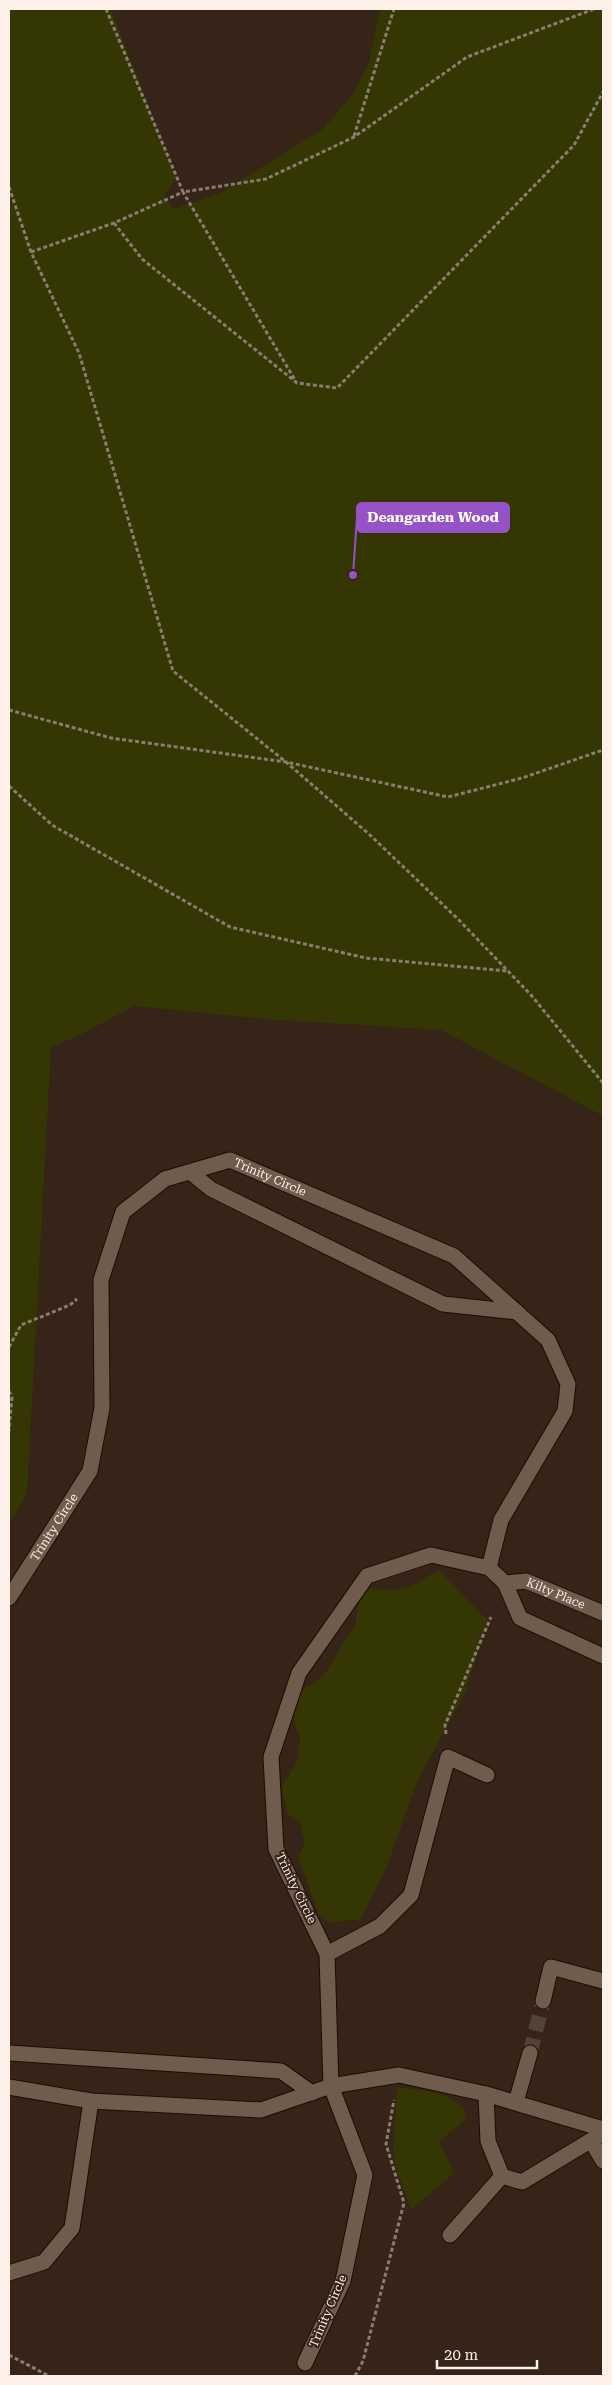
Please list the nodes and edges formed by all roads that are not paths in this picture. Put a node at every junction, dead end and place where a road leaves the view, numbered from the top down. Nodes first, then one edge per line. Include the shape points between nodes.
1 (190, 1172) junction
2 (517, 1312) junction
3 (488, 1568) junction
4 (505, 1583) junction
5 (9, 1598) edge
6 (603, 1613) edge
7 (603, 1656) edge
8 (487, 1775) dead end
9 (327, 1954) junction
10 (603, 1981) edge
11 (543, 2001) tunnel mouth
12 (9, 2053) edge
13 (530, 2053) tunnel mouth
14 (331, 2086) junction
15 (9, 2087) edge
16 (312, 2093) junction
17 (486, 2094) junction
18 (91, 2101) junction
19 (516, 2102) junction
20 (603, 2129) edge
21 (597, 2137) edge
22 (603, 2160) edge
23 (502, 2176) junction
24 (450, 2235) dead end
25 (9, 2273) edge
26 (305, 2364) dead end

1 - 2 street via 211,1189 443,1304
1 - 2 street, Trinity Circle via 230,1160 454,1256
1 - 5 street, Trinity Circle via 165,1179 123,1212 101,1280 102,1408 90,1471
2 - 3 street, Trinity Circle via 548,1340 568,1384 565,1411 501,1520
3 - 4 street
3 - 9 street, Trinity Circle via 431,1555 367,1576 299,1673 271,1757 276,1848
4 - 6 street, Kilty Place via 526,1581
4 - 7 street via 520,1618
8 - 9 street via 448,1757 411,1895 380,1926
9 - 14 street, Trinity Circle
10 - 11 street via 551,1967
12 - 16 street via 281,2071
13 - 19 street
14 - 16 street
14 - 17 street via 399,2075
14 - 26 street, Trinity Circle via 365,2175 343,2281
15 - 18 street
16 - 18 street via 260,2110
17 - 19 street
17 - 23 street via 488,2141
18 - 25 street via 72,2228 44,2262
19 - 20 street
21 - 22 street
21 - 23 street via 522,2182
23 - 24 street

